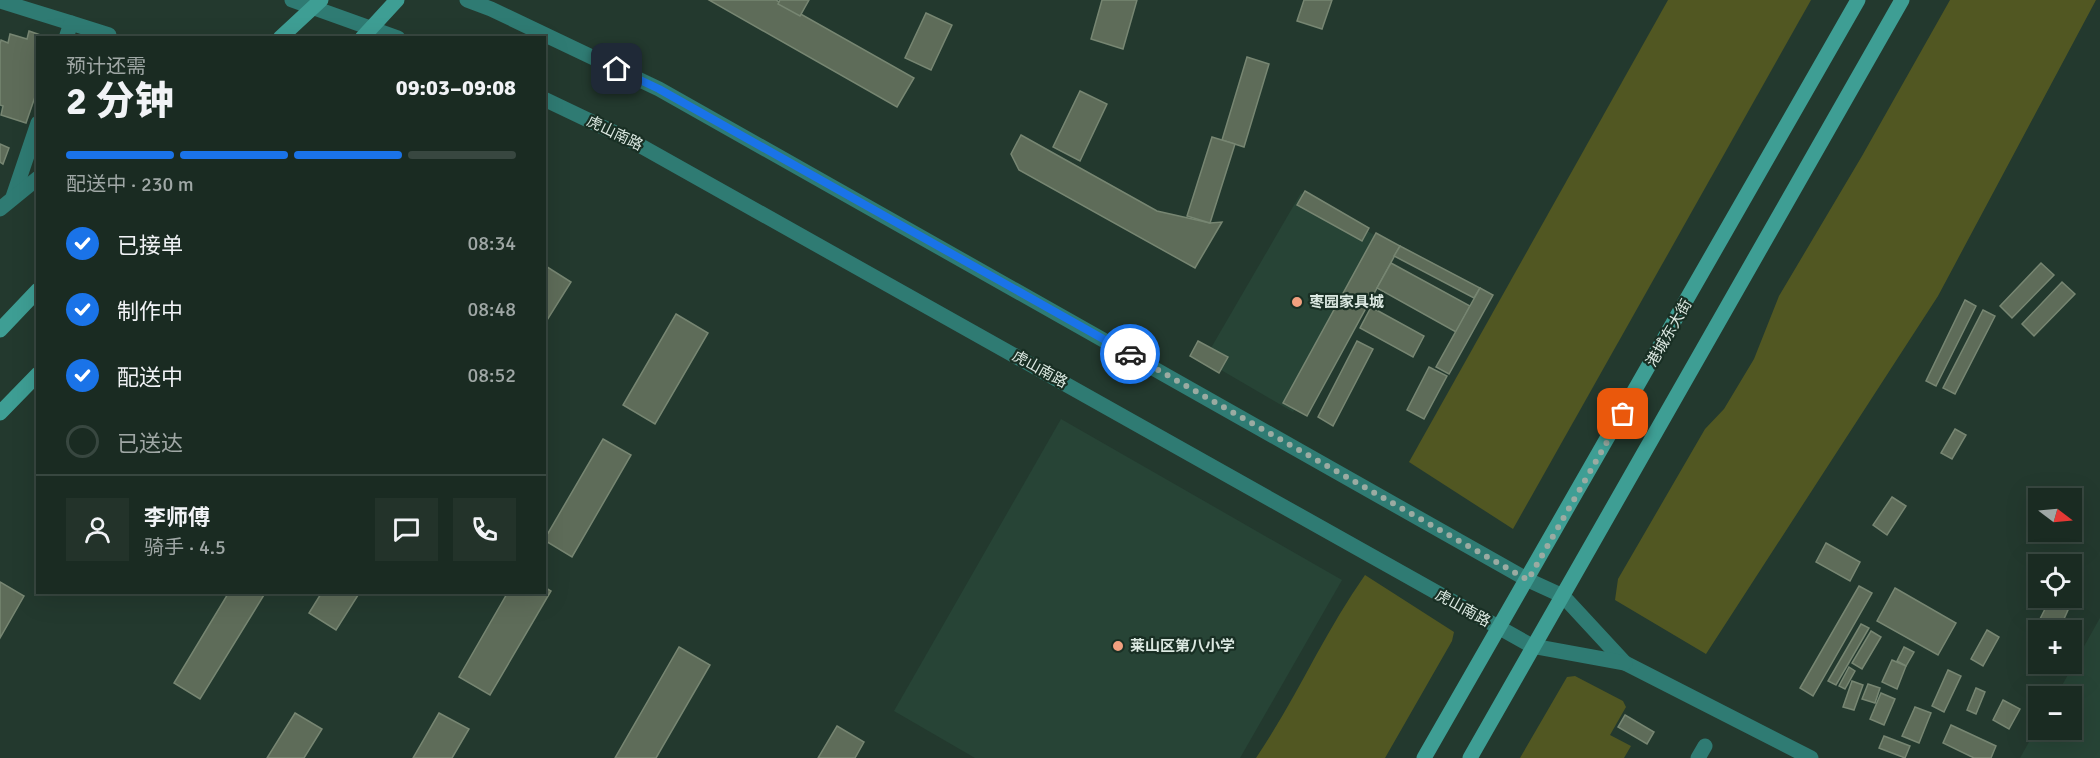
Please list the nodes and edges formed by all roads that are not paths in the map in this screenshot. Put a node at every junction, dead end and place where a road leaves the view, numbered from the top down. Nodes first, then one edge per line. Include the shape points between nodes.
1 (292, 0) edge
2 (397, 0) edge
3 (467, 0) edge
4 (1858, 0) edge
5 (1902, 0) edge
6 (0, 1) edge
7 (317, 4) edge
8 (69, 30) edge
9 (366, 33) edge
10 (109, 36) edge
11 (282, 36) edge
12 (385, 36) edge
13 (546, 100) edge
14 (36, 129) edge
15 (36, 179) edge
16 (13, 196) junction
17 (0, 208) edge
18 (36, 292) edge
19 (0, 330) edge
20 (36, 376) edge
21 (0, 413) edge
22 (1528, 580) junction
23 (1563, 596) junction
24 (1499, 627) junction
25 (1532, 646) junction
26 (1625, 663) junction
27 (1424, 758) edge
28 (1470, 758) edge
29 (1811, 758) edge

1 - 7 street
2 - 9 main road
3 - 22 street via 659,89
4 - 22 main road, 港城东大街
5 - 23 main road
6 - 8 street
7 - 9 street
7 - 11 main road
8 - 10 street
9 - 12 street
13 - 24 street, 虎山南路 via 632,141
14 - 16 street
15 - 16 street
16 - 17 street
18 - 19 main road
20 - 21 main road
22 - 23 street
22 - 24 main road, 港城东大街
23 - 25 main road
23 - 26 street
24 - 25 street, 虎山南路
24 - 27 main road, 港城东大街
25 - 26 street, 虎山南路
25 - 28 main road
26 - 29 street

